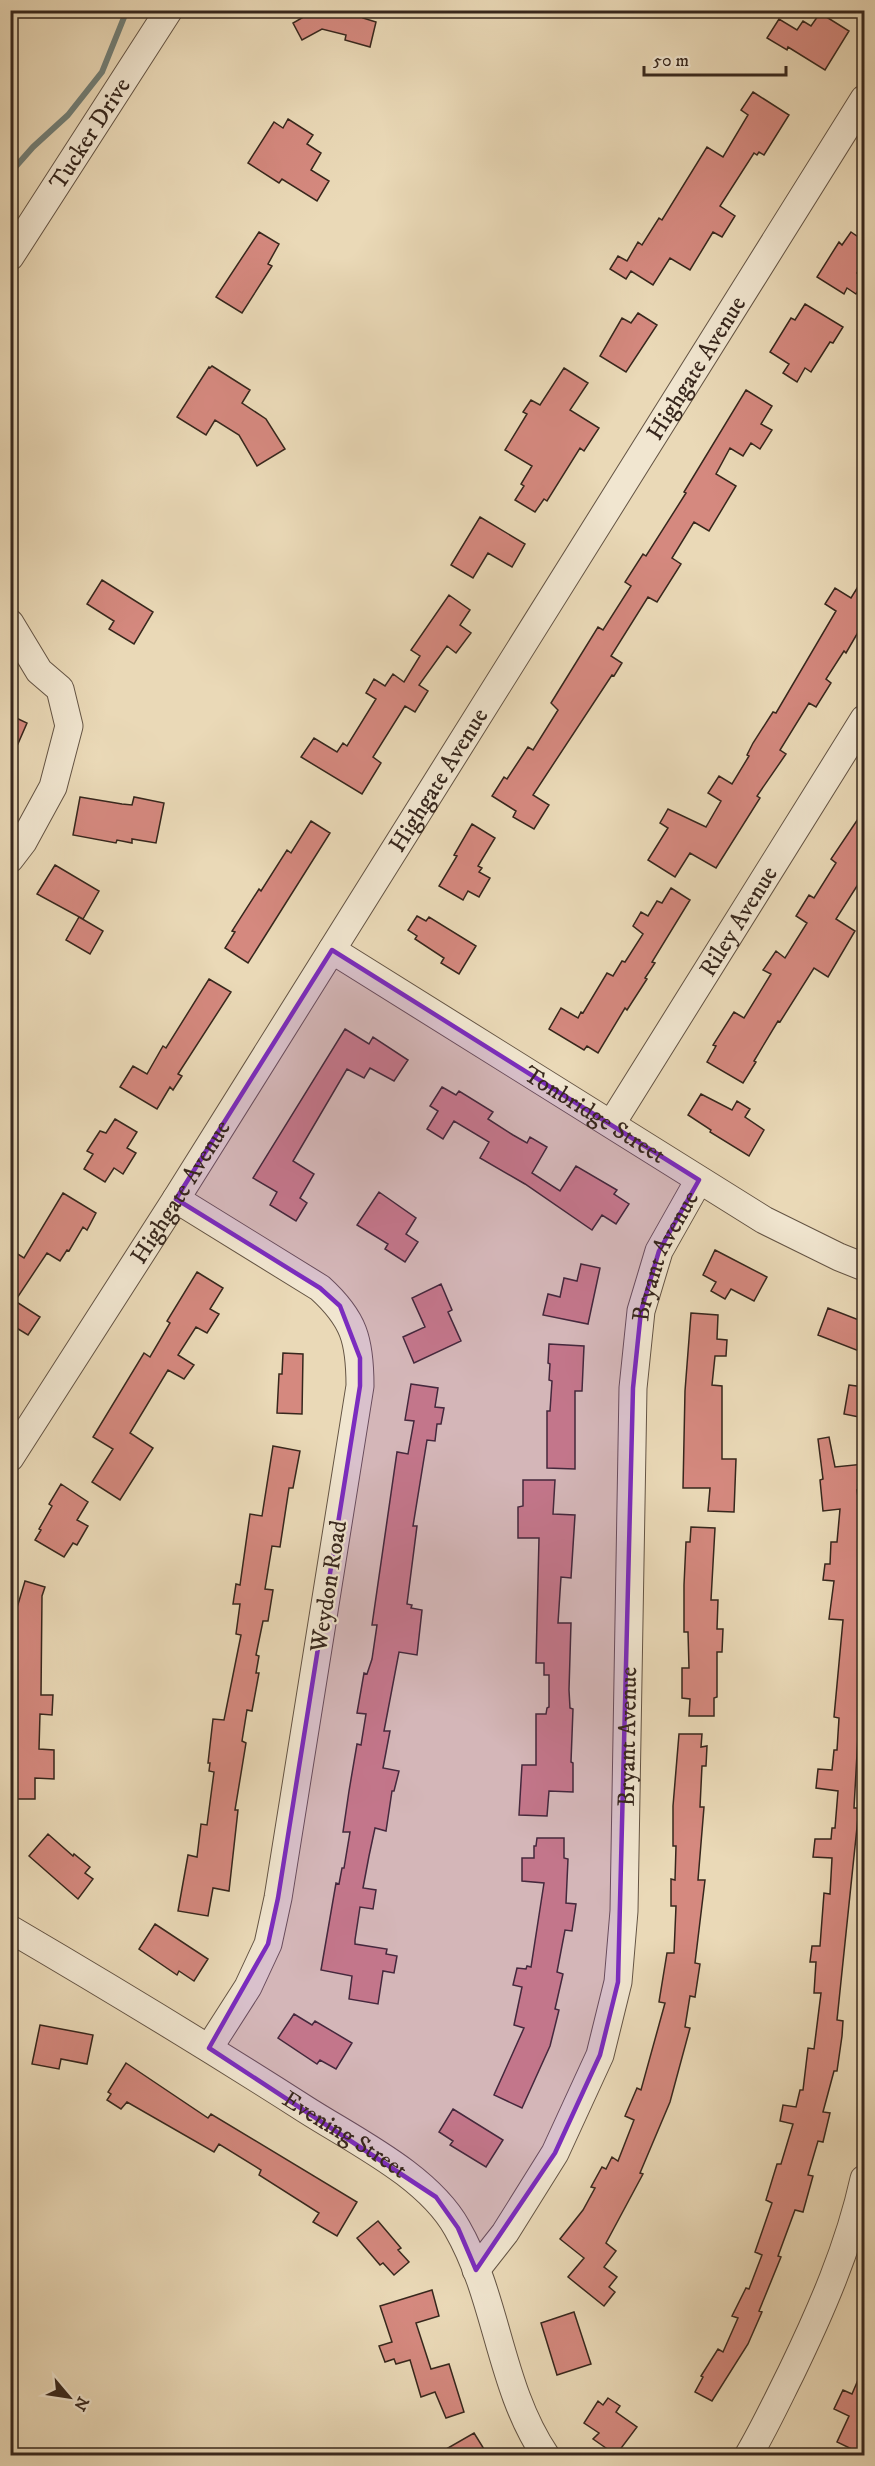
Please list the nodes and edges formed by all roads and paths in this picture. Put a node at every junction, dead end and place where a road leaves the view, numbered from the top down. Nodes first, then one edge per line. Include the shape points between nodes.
1 (169, 10) edge
2 (864, 99) edge
3 (10, 257) edge
4 (10, 623) edge
5 (864, 719) edge
6 (13, 851) edge
7 (332, 950) junction
8 (612, 1123) junction
9 (699, 1180) junction
10 (176, 1199) junction
11 (864, 1267) edge
12 (10, 1458) edge
13 (10, 1929) edge
14 (209, 2048) junction
15 (864, 2179) edge
16 (476, 2270) junction
17 (546, 2456) edge
18 (748, 2456) edge

1 - 3 street, Tucker Drive
2 - 7 street, Highgate Avenue
4 - 6 street via 39,671 60,689 69,726 53,787
5 - 8 street, Riley Avenue
7 - 8 street, Tonbridge Street
7 - 10 street, Highgate Avenue
8 - 9 street, Tonbridge Street
9 - 11 street, Tonbridge Street via 764,1220
9 - 16 street, Bryant Avenue via 659,1251 641,1311 633,1388 624,1900 618,1982 600,2055 555,2153 505,2233
10 - 12 street, Highgate Avenue
10 - 14 street, Weydon Road via 320,1288 340,1306 354,1331 360,1358 360,1386 268,1944 248,1987
13 - 14 street, Evening Street
14 - 16 street, Evening Street via 391,2164 436,2198 458,2228
15 - 18 street via 820,2313
16 - 17 street, Evening Street via 523,2416

